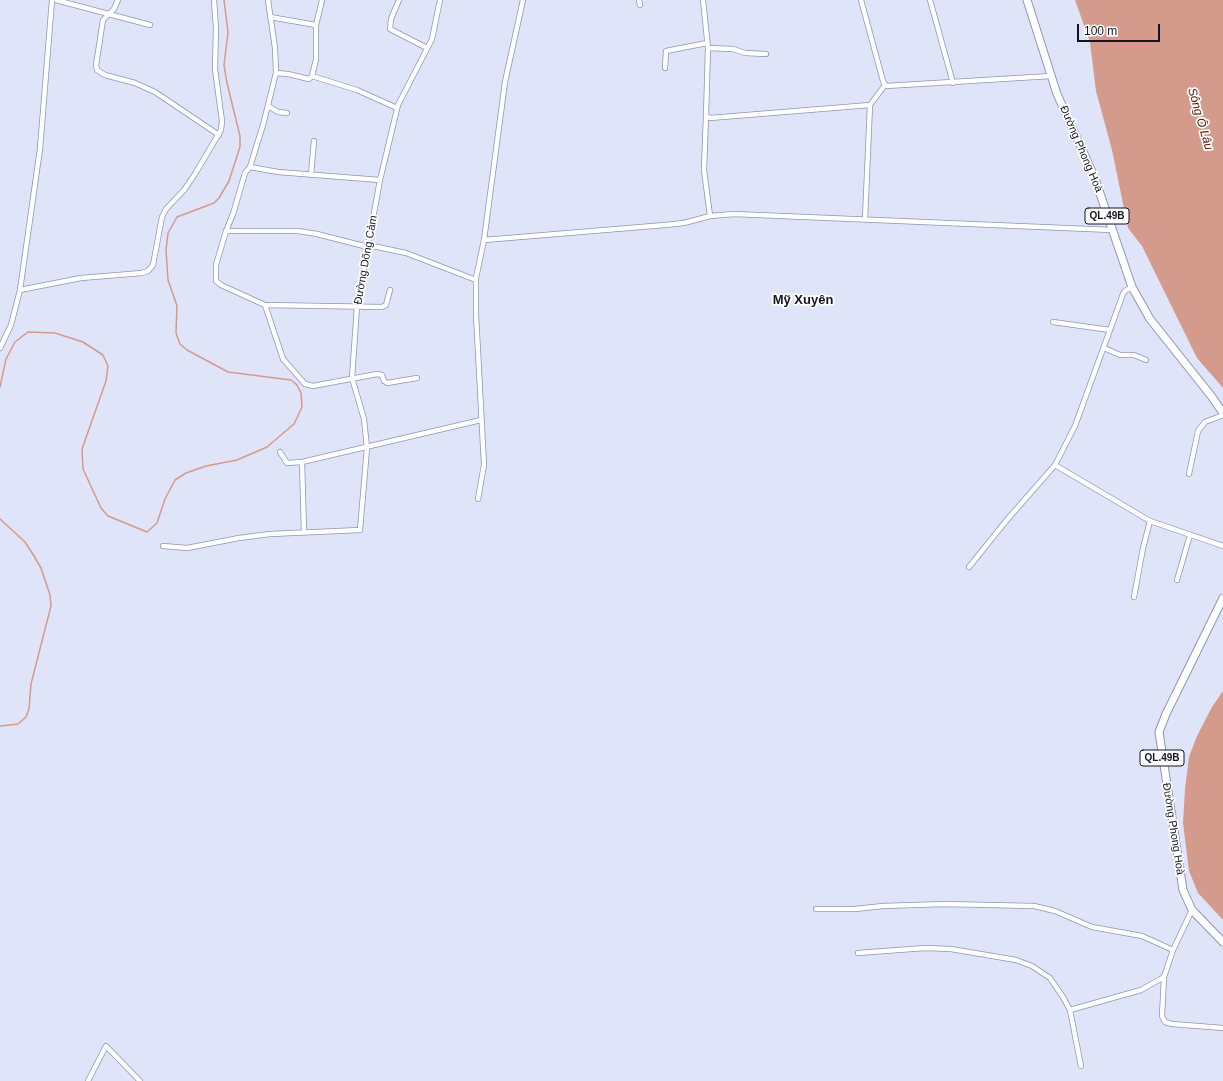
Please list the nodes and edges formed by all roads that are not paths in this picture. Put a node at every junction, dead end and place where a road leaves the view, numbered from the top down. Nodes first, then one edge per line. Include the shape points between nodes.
1 (52, 0) edge
2 (56, 0) edge
3 (118, 0) edge
4 (214, 0) edge
5 (268, 0) edge
6 (322, 0) edge
7 (399, 0) edge
8 (440, 0) edge
9 (523, 0) edge
10 (703, 0) edge
11 (860, 0) edge
12 (930, 0) edge
13 (1027, 0) edge
14 (107, 14) junction
15 (270, 17) junction
16 (150, 25) dead end
17 (316, 25) junction
18 (707, 45) junction
19 (427, 48) junction
20 (766, 54) dead end
21 (665, 68) dead end
22 (276, 74) junction
23 (312, 76) junction
24 (1051, 76) junction
25 (953, 84) junction
26 (885, 85) junction
27 (870, 104) junction
28 (268, 106) junction
29 (397, 108) junction
30 (287, 113) dead end
31 (706, 116) junction
32 (219, 135) junction
33 (314, 142) dead end
34 (250, 167) junction
35 (310, 175) junction
36 (380, 180) junction
37 (710, 216) junction
38 (865, 219) junction
39 (226, 230) junction
40 (1112, 230) junction
41 (484, 240) junction
42 (368, 246) junction
43 (476, 280) junction
44 (1132, 287) junction
45 (20, 290) junction
46 (390, 290) dead end
47 (265, 305) junction
48 (357, 306) junction
49 (1054, 322) dead end
50 (1110, 330) junction
51 (0, 348) edge
52 (1104, 348) junction
53 (1146, 360) dead end
54 (352, 378) junction
55 (417, 378) dead end
56 (1223, 414) edge
57 (481, 420) junction
58 (367, 448) junction
59 (280, 452) dead end
60 (302, 462) junction
61 (1055, 465) junction
62 (1189, 474) dead end
63 (478, 499) dead end
64 (1150, 521) junction
65 (304, 532) junction
66 (1190, 535) junction
67 (163, 546) dead end
68 (1223, 546) edge
69 (969, 567) dead end
70 (1177, 580) dead end
71 (1134, 597) dead end
72 (1223, 598) edge
73 (816, 909) dead end
74 (1192, 910) junction
75 (1223, 942) edge
76 (1173, 950) junction
77 (858, 953) dead end
78 (1164, 976) junction
79 (1070, 1010) junction
80 (1223, 1028) edge
81 (1081, 1066) dead end
82 (88, 1081) edge
83 (140, 1081) edge

1 - 45 street via 40,149
2 - 14 street
3 - 14 street via 114,9
4 - 32 street via 215,69 222,121
5 - 15 street
6 - 17 street
7 - 19 street via 391,19 390,29
8 - 19 street, Đường Dõng Cảm via 432,39
9 - 41 street via 505,82
10 - 18 street
11 - 26 street
12 - 25 street
13 - 24 main road, Đường Phong Hoà / QL.49B
14 - 16 street
14 - 32 street via 103,20 96,65 98,72 155,92
15 - 17 street
15 - 22 street
17 - 23 street via 316,60
18 - 20 street via 745,53
18 - 21 street via 666,51
18 - 31 street
19 - 29 street, Đường Dõng Cảm
22 - 23 street via 288,74 309,80
22 - 28 street
23 - 29 street via 357,90
24 - 25 street
24 - 40 main road, Đường Phong Hoà / QL.49B via 1094,176
25 - 26 street via 890,87
26 - 27 street
27 - 31 street via 710,118
27 - 38 street
28 - 30 street via 278,112
28 - 34 street
29 - 36 street, Đường Dõng Cảm
31 - 37 street via 704,170
32 - 45 street via 184,190 162,216 153,265 148,272 82,278
33 - 35 street
34 - 35 street
34 - 39 street via 245,173
35 - 36 street
36 - 42 street, Đường Dõng Cảm
37 - 38 street via 740,214
37 - 41 street via 684,223
38 - 40 street
39 - 42 street via 298,231
39 - 47 street via 216,265 216,281
40 - 44 main road, Đường Phong Hoà / QL.49B
41 - 43 street
42 - 43 street via 406,253
42 - 48 street, Đường Dõng Cảm
43 - 57 street
44 - 50 street via 1125,290
44 - 56 main road, Đường Phong Hoà / QL.49B via 1150,319
45 - 51 street via 10,329
46 - 48 street via 384,307
47 - 48 street
47 - 54 street via 283,359 305,384 313,386
48 - 54 street, Đường Dõng Cảm
49 - 50 street
50 - 52 street
52 - 53 street via 1120,355 1134,355
52 - 61 street via 1076,426
54 - 55 street via 380,374 387,383
54 - 58 street, Đường Dõng Cảm via 364,419
56 - 62 street via 1205,422 1198,431
57 - 58 street
57 - 63 street via 484,465
58 - 60 street
58 - 65 street, Đường Dõng Cảm via 360,530
59 - 60 street via 287,463
60 - 65 street
61 - 64 street
61 - 69 street
64 - 66 street
64 - 71 street
65 - 67 street via 239,538 187,548
66 - 68 street
66 - 70 street
72 - 74 main road, Đường Phong Hoà / QL.49B via 1159,732 1183,890
73 - 76 street via 938,904 1034,906 1055,911 1092,927 1142,936
74 - 75 main road, Đường Phong Hoà / QL.49B
74 - 76 street
76 - 78 street
77 - 79 street via 925,948 951,949 1016,960 1032,966 1050,978
78 - 79 street via 1141,990
78 - 80 street via 1162,1016 1165,1022
79 - 81 street
82 - 83 street via 106,1046

